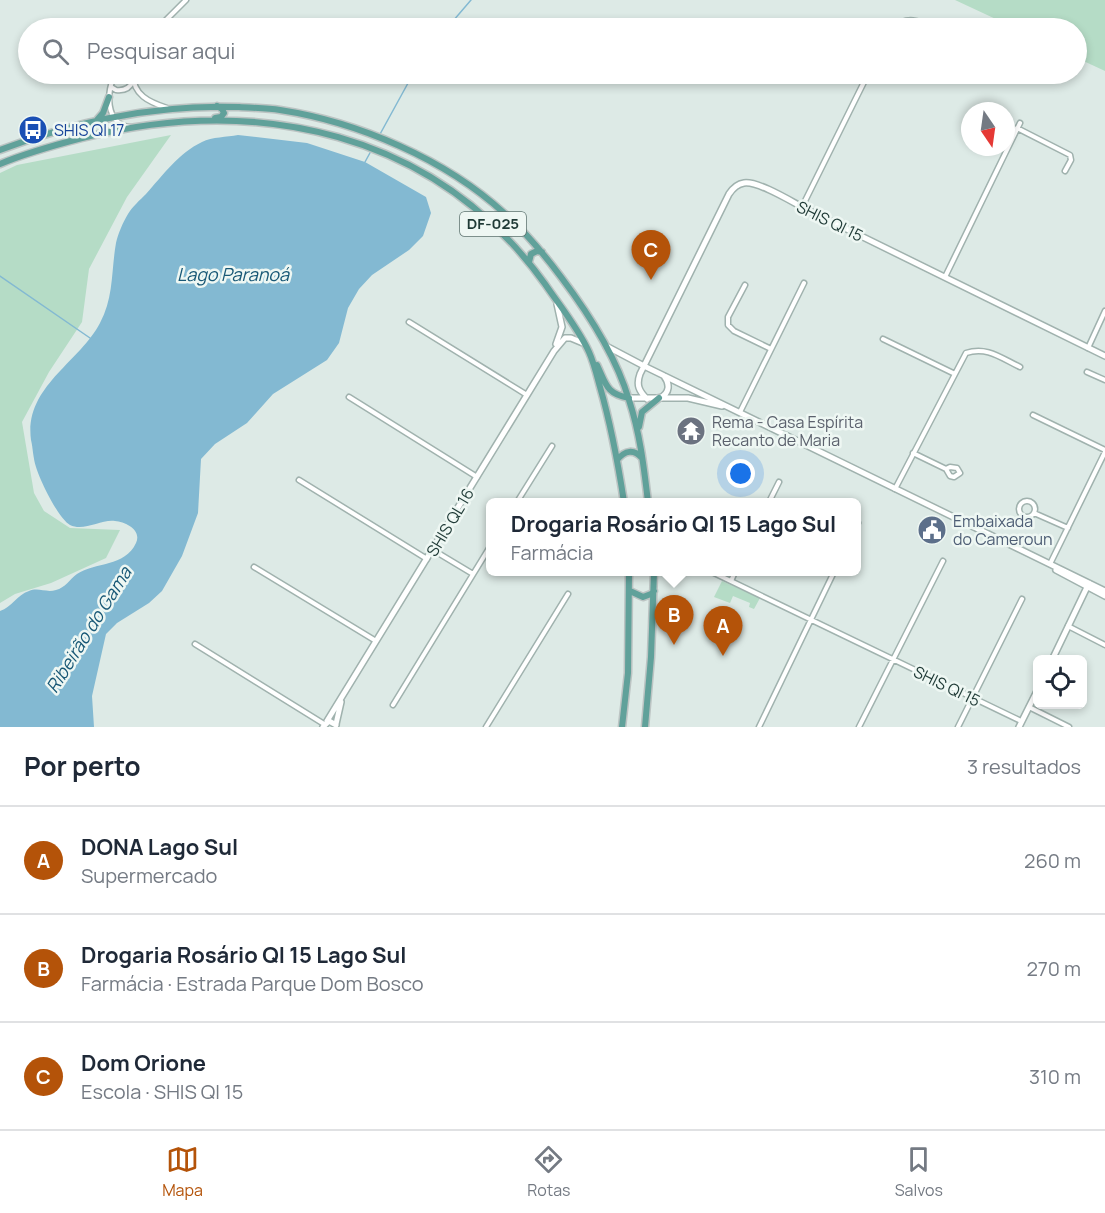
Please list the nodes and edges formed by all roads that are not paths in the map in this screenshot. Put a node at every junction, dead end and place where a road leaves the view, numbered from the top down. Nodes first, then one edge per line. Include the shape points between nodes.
1 (186, 0) edge
2 (168, 18) edge
3 (112, 84) edge
4 (131, 84) edge
5 (135, 84) edge
6 (863, 84) edge
7 (111, 87) junction
8 (109, 97) junction
9 (217, 106) junction
10 (167, 109) junction
11 (113, 117) junction
12 (199, 120) junction
13 (95, 122) junction
14 (134, 127) junction
15 (56, 132) junction
16 (42, 136) junction
17 (57, 144) junction
18 (45, 148) junction
19 (0, 150) edge
20 (0, 164) edge
21 (1065, 171) dead end
22 (802, 207) junction
23 (543, 252) junction
24 (529, 262) junction
25 (945, 278) junction
26 (804, 283) dead end
27 (745, 285) dead end
28 (556, 299) junction
29 (1105, 311) edge
30 (409, 322) dead end
31 (883, 339) dead end
32 (584, 343) junction
33 (606, 346) junction
34 (1088, 348) junction
35 (771, 349) junction
36 (554, 351) junction
37 (589, 352) junction
38 (1105, 356) edge
39 (644, 366) junction
40 (1020, 367) dead end
41 (1088, 372) dead end
42 (955, 374) junction
43 (663, 375) junction
44 (1105, 380) edge
45 (527, 395) junction
46 (349, 397) dead end
47 (629, 398) junction
48 (659, 398) junction
49 (647, 399) junction
50 (738, 410) junction
51 (1033, 415) dead end
52 (639, 436) junction
53 (552, 446) dead end
54 (913, 453) junction
55 (1105, 453) edge
56 (643, 459) junction
57 (618, 460) junction
58 (946, 469) dead end
59 (477, 477) junction
60 (299, 480) dead end
61 (779, 482) dead end
62 (895, 489) junction
63 (520, 498) edge
64 (623, 498) edge
65 (648, 498) edge
66 (771, 498) edge
67 (1034, 513) junction
68 (1068, 528) junction
69 (433, 550) junction
70 (486, 553) edge
71 (427, 559) junction
72 (943, 561) dead end
73 (1051, 566) junction
74 (254, 567) dead end
75 (473, 574) junction
76 (628, 576) edge
77 (654, 576) edge
78 (720, 576) edge
79 (733, 576) edge
80 (832, 576) edge
81 (730, 581) junction
82 (1088, 585) junction
83 (630, 591) junction
84 (654, 591) junction
85 (1105, 591) edge
86 (568, 594) dead end
87 (1105, 596) edge
88 (1022, 599) dead end
89 (811, 619) junction
90 (1068, 626) junction
91 (376, 641) junction
92 (195, 644) dead end
93 (1105, 645) edge
94 (1054, 655) edge
95 (892, 659) junction
96 (345, 692) junction
97 (972, 699) junction
98 (1033, 699) edge
99 (393, 705) dead end
100 (1029, 707) junction
101 (324, 724) edge
102 (1020, 724) edge
103 (337, 726) edge
104 (486, 727) edge
105 (622, 727) edge
106 (645, 727) edge
107 (759, 727) edge
108 (859, 727) edge
109 (958, 727) edge
110 (1069, 727) edge

1 - 2 street
3 - 7 street
4 - 7 street via 124,89
5 - 10 street via 144,99
6 - 22 street
7 - 8 street
8 - 11 street
8 - 13 main road
9 - 10 main road, DF-025
9 - 12 main road via 224,116
9 - 23 main road, DF-025 via 278,109 330,119 390,142 466,184 504,212
10 - 11 main road, DF-025
11 - 13 main road, DF-025
11 - 14 street
12 - 14 main road, DF-025
12 - 24 main road, DF-025 via 298,128 383,153 437,180 490,222
13 - 15 main road, DF-025
14 - 17 main road, DF-025
15 - 16 main road, DF-025
15 - 17 main road via 52,138
16 - 18 main road via 48,140
16 - 19 main road, DF-025
17 - 18 main road, DF-025
18 - 20 main road, DF-025
21 - 25 street via 1070,155 1018,126
22 - 25 street, SHIS QI 15
22 - 39 street, SHIS QI 15 via 754,184 735,186
23 - 24 main road via 531,254
23 - 33 main road, DF-025
24 - 28 main road, DF-025
25 - 34 street, SHIS QI 15
26 - 35 street
27 - 35 street via 728,317 728,325
28 - 32 main road, DF-025
28 - 36 street, SHIS QL 16 via 562,327
29 - 34 street
30 - 45 street
31 - 42 street
32 - 36 street via 566,338
32 - 37 main road, DF-025
33 - 39 street
33 - 47 main road, DF-025
34 - 38 street, SHIS QI 15
35 - 50 street
36 - 45 street, SHIS QL 16
37 - 47 main road via 607,388
37 - 57 main road, DF-025
39 - 43 street
39 - 49 street via 638,385
40 - 42 street via 978,349 966,353
41 - 44 street
42 - 54 street
43 - 48 street via 668,389
43 - 50 street
45 - 59 street, SHIS QL 16
46 - 59 street
47 - 49 street
47 - 52 main road, DF-025
48 - 49 street
48 - 50 street via 688,398
48 - 52 main road via 642,412
50 - 62 street
51 - 55 street
52 - 56 main road, DF-025
53 - 63 street
54 - 58 street
54 - 62 street
55 - 68 street
56 - 57 main road via 632,451
56 - 65 main road, DF-025
57 - 64 main road, DF-025
59 - 69 street, SHIS QL 16
60 - 71 street
61 - 66 street
62 - 73 street
67 - 67 street via 1030,501 1019,507 1026,517
67 - 68 street
68 - 73 street
69 - 71 street, SHIS QL 16
69 - 75 street
70 - 75 street
71 - 91 street, SHIS QL 16
72 - 95 street
73 - 82 street
74 - 91 street
75 - 99 street
76 - 83 main road
77 - 84 main road
78 - 81 street, SHIS QI 15
79 - 81 street
80 - 89 street
81 - 89 street, SHIS QI 15
82 - 85 street
82 - 87 street
82 - 90 street
83 - 84 main road via 643,597
83 - 105 main road
84 - 106 main road
86 - 104 street
88 - 97 street
89 - 95 street, SHIS QI 15
89 - 107 street
90 - 93 street
90 - 94 street
91 - 96 street, SHIS QL 16
92 - 101 street
95 - 97 street, SHIS QI 15
95 - 108 street
96 - 101 street, SHIS QL 16
96 - 103 street, SHIS QL 16
97 - 102 street, SHIS QI 15
97 - 109 street
98 - 100 street, SHIS QI 15
100 - 102 street, SHIS QI 15
100 - 110 street
101 - 103 street via 332,721

